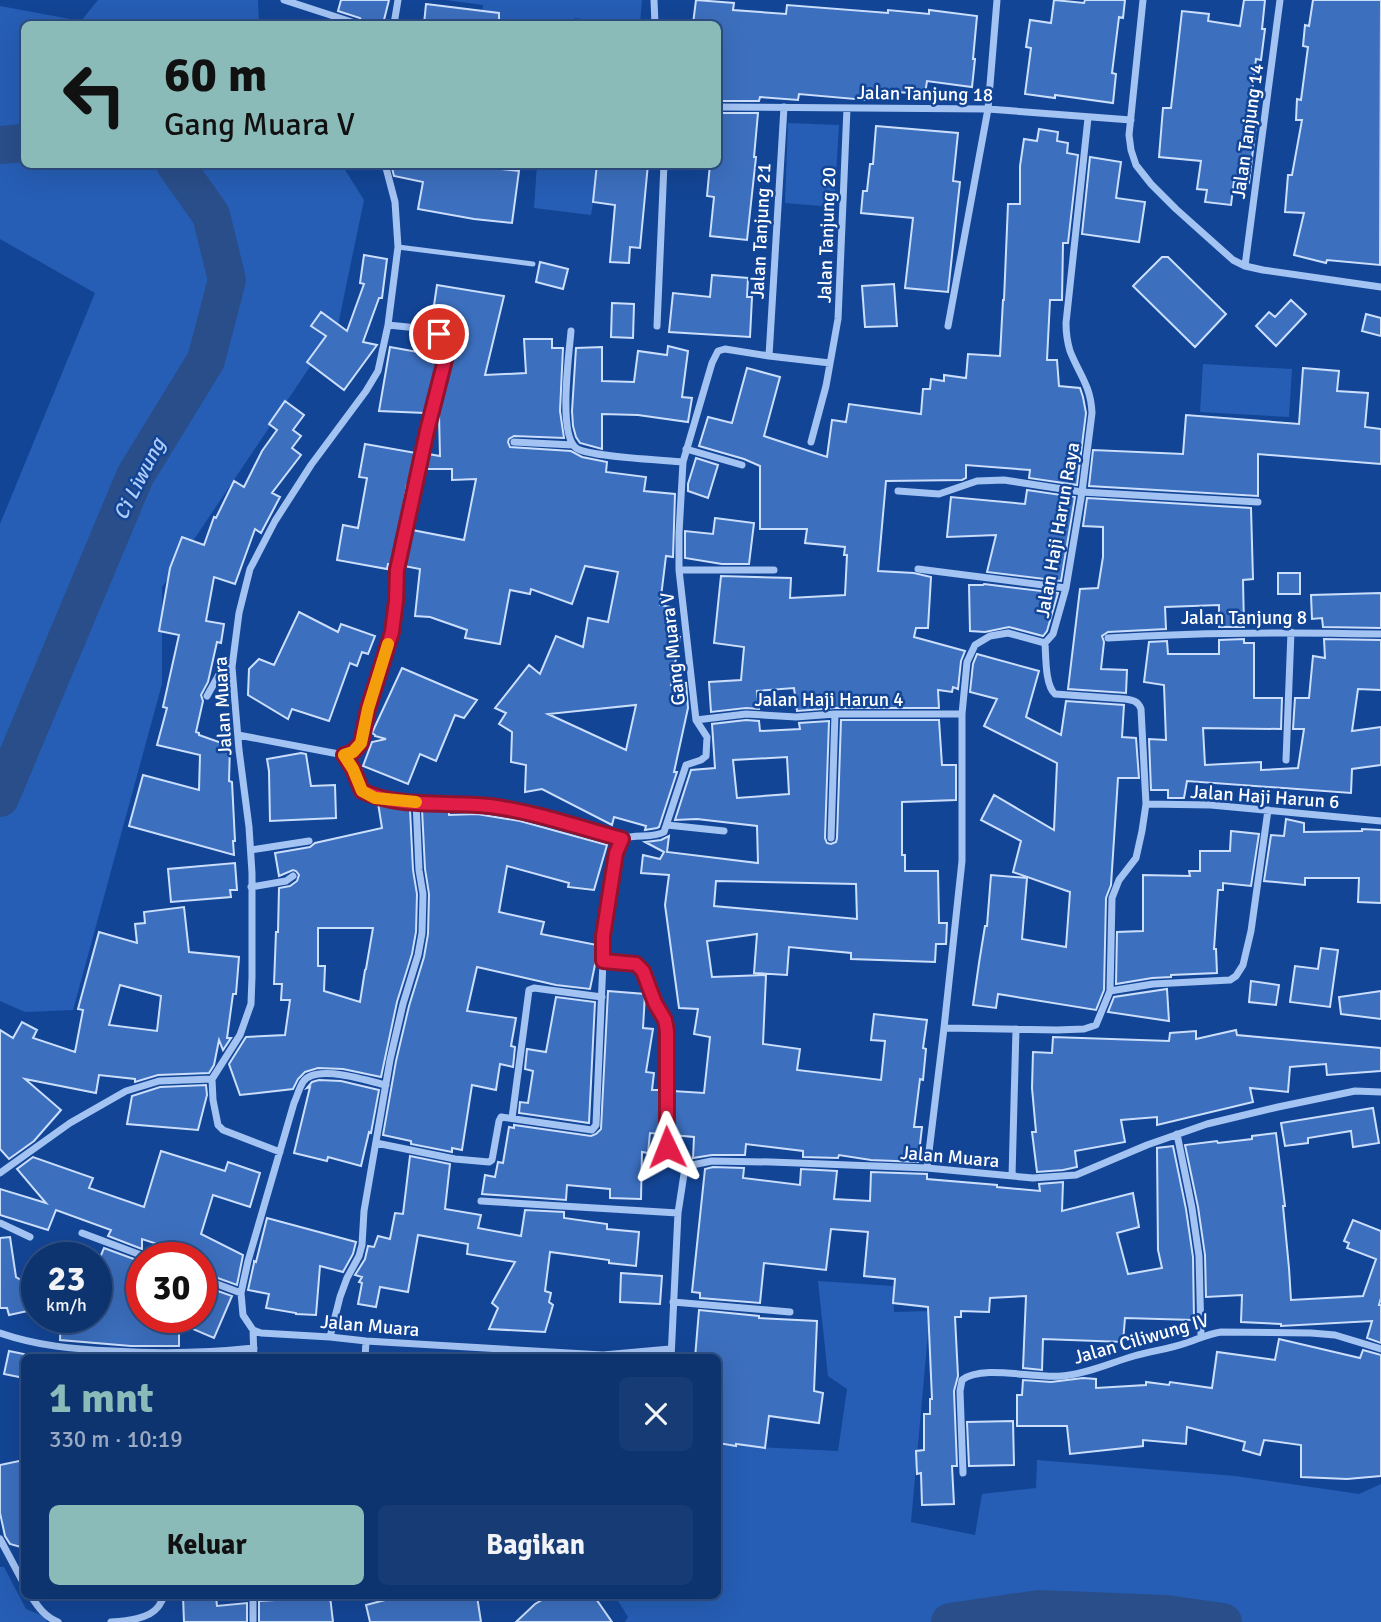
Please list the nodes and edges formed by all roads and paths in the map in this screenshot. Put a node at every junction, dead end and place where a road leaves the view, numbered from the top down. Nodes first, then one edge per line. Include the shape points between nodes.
1 (284, 0) edge
2 (398, 0) edge
3 (997, 0) edge
4 (1143, 0) edge
5 (1280, 0) edge
6 (349, 21) edge
7 (394, 21) edge
8 (721, 107) edge
9 (784, 107) junction
10 (847, 108) junction
11 (988, 109) junction
12 (1088, 118) junction
13 (1131, 120) junction
14 (386, 168) edge
15 (664, 168) edge
16 (398, 247) junction
17 (533, 264) dead end
18 (1245, 266) junction
19 (1381, 287) edge
20 (388, 325) junction
21 (657, 326) dead end
22 (948, 326) dead end
23 (571, 331) dead end
24 (769, 356) junction
25 (830, 363) junction
26 (514, 442) dead end
27 (811, 442) dead end
28 (573, 445) junction
29 (686, 449) junction
30 (683, 462) junction
31 (742, 465) dead end
32 (898, 491) dead end
33 (1082, 492) junction
34 (1258, 502) dead end
35 (918, 569) dead end
36 (679, 570) junction
37 (774, 570) dead end
38 (1066, 588) junction
39 (1291, 632) junction
40 (1381, 634) edge
41 (1108, 638) dead end
42 (1045, 643) junction
43 (232, 667) junction
44 (207, 696) dead end
45 (962, 713) junction
46 (835, 714) junction
47 (696, 720) junction
48 (238, 735) junction
49 (344, 755) junction
50 (1286, 760) dead end
51 (416, 802) junction
52 (1146, 804) junction
53 (1268, 810) junction
54 (1381, 821) edge
55 (667, 825) junction
56 (724, 831) dead end
57 (831, 838) dead end
58 (622, 839) junction
59 (309, 841) dead end
60 (251, 850) junction
61 (293, 876) dead end
62 (251, 887) junction
63 (603, 961) junction
64 (1110, 991) junction
65 (601, 997) junction
66 (944, 1028) junction
67 (1016, 1030) junction
68 (212, 1079) junction
69 (386, 1085) junction
70 (1381, 1092) edge
71 (512, 1118) junction
72 (1177, 1135) junction
73 (376, 1143) junction
74 (280, 1152) junction
75 (687, 1168) junction
76 (927, 1168) junction
77 (0, 1173) edge
78 (1012, 1176) junction
79 (481, 1201) dead end
80 (678, 1213) junction
81 (0, 1223) edge
82 (82, 1233) dead end
83 (30, 1237) dead end
84 (126, 1249) edge
85 (217, 1284) edge
86 (241, 1293) junction
87 (673, 1302) junction
88 (790, 1312) dead end
89 (253, 1329) junction
90 (4, 1334) edge
91 (1201, 1336) junction
92 (330, 1337) junction
93 (366, 1341) junction
94 (254, 1348) junction
95 (670, 1349) junction
96 (1381, 1349) edge
97 (254, 1354) edge
98 (365, 1354) edge
99 (528, 1354) edge
100 (628, 1354) edge
101 (671, 1354) edge
102 (963, 1473) dead end
103 (0, 1539) edge
104 (21, 1578) edge
105 (33, 1599) edge
106 (163, 1599) edge
107 (253, 1599) edge
108 (58, 1622) edge
109 (111, 1622) edge
110 (253, 1622) edge

1 - 6 street
2 - 7 street
3 - 11 street
4 - 13 street
5 - 18 street, Jalan Tanjung 14
8 - 9 street, Jalan Tanjung 18
9 - 10 street, Jalan Tanjung 18
9 - 24 street, Jalan Tanjung 21
10 - 11 street, Jalan Tanjung 18
10 - 25 street, Jalan Tanjung 20 via 838,319
11 - 12 street, Jalan Tanjung 18
11 - 22 street
12 - 13 street, Jalan Tanjung 18
12 - 33 street, Jalan Haji Harun Raya via 1066,323 1071,354 1092,401
13 - 18 street via 1130,150 1142,173 1211,242
14 - 16 street, Jalan Muara via 395,202
15 - 21 street
16 - 17 lane
16 - 20 street, Jalan Muara
18 - 19 street
20 - 43 street, Jalan Muara via 378,371 311,465 250,569
20 - 49 street via 439,334 446,342 446,356 397,570 392,632 361,743
23 - 28 street via 565,415
24 - 25 street
24 - 29 street, Gang Muara V via 718,351
25 - 27 street, Jalan Tanjung 20
26 - 28 street
28 - 30 street via 583,452
29 - 30 street, Gang Muara V
29 - 31 street
30 - 36 street, Gang Muara V
32 - 33 street via 939,494 977,481 1004,480
33 - 34 street
33 - 38 street, Jalan Haji Harun Raya
35 - 38 street
36 - 37 street
36 - 47 street, Gang Muara V
38 - 42 street, Jalan Haji Harun Raya via 1053,634
39 - 40 street, Jalan Tanjung 8
39 - 41 street, Jalan Tanjung 8
39 - 50 street
42 - 45 street, Jalan Haji Harun Raya via 1008,633 975,645 967,663
42 - 52 street via 1048,680 1055,694 1125,699 1140,705
43 - 44 street via 221,671
43 - 48 street, Jalan Muara
45 - 46 street, Jalan Haji Harun 4
45 - 66 street, Jalan Haji Harun Raya via 962,861
46 - 47 street, Jalan Haji Harun 4 via 746,714
46 - 57 street
47 - 55 street, Gang Muara V via 707,737 706,755 686,765
48 - 49 street
48 - 60 street, Jalan Muara
49 - 51 street via 362,791 375,798
51 - 58 street via 490,806
51 - 69 street via 422,933
52 - 53 street, Jalan Haji Harun 6
52 - 64 street via 1136,858 1112,898
53 - 54 street, Jalan Haji Harun 6
53 - 64 street via 1251,931 1236,976
55 - 56 street
55 - 58 street via 659,835
58 - 63 street via 603,936
59 - 60 street
60 - 62 street, Jalan Muara
61 - 62 street
62 - 68 street, Jalan Muara via 251,1004 240,1035
63 - 65 street
63 - 75 street via 640,967 665,1020 666,1143
64 - 67 street via 1096,1025
65 - 71 street via 529,990
65 - 71 street via 596,1125 589,1131
66 - 67 street
66 - 76 street, Jalan Haji Harun Raya
67 - 78 street
68 - 74 street via 218,1125
68 - 77 street via 159,1081 126,1091 70,1123
69 - 73 street
69 - 74 street via 326,1073 307,1078 294,1103
70 - 72 street, Jalan Muara via 1336,1095
71 - 73 street via 500,1118 489,1162
72 - 78 street, Jalan Muara via 1076,1175
72 - 91 street via 1198,1242
73 - 92 street via 362,1245 340,1297
74 - 86 street
75 - 76 street, Jalan Muara via 712,1161
75 - 80 street
76 - 78 street, Jalan Muara
79 - 80 street
80 - 87 street
81 - 83 street
82 - 84 street
85 - 86 street
86 - 89 street via 243,1315
87 - 88 street
87 - 95 street
89 - 92 street, Jalan Muara
89 - 94 street
90 - 94 street via 49,1346 124,1352 180,1354
91 - 96 street, Jalan Ciliwung IV via 1311,1333
91 - 102 street, Jalan Ciliwung IV via 1062,1376 968,1375 960,1391
92 - 93 street, Jalan Muara
93 - 98 street
93 - 99 street, Jalan Muara
94 - 97 street
95 - 100 street, Jalan Muara
95 - 101 street
103 - 104 street
105 - 108 street
106 - 109 street via 150,1613
107 - 110 street

